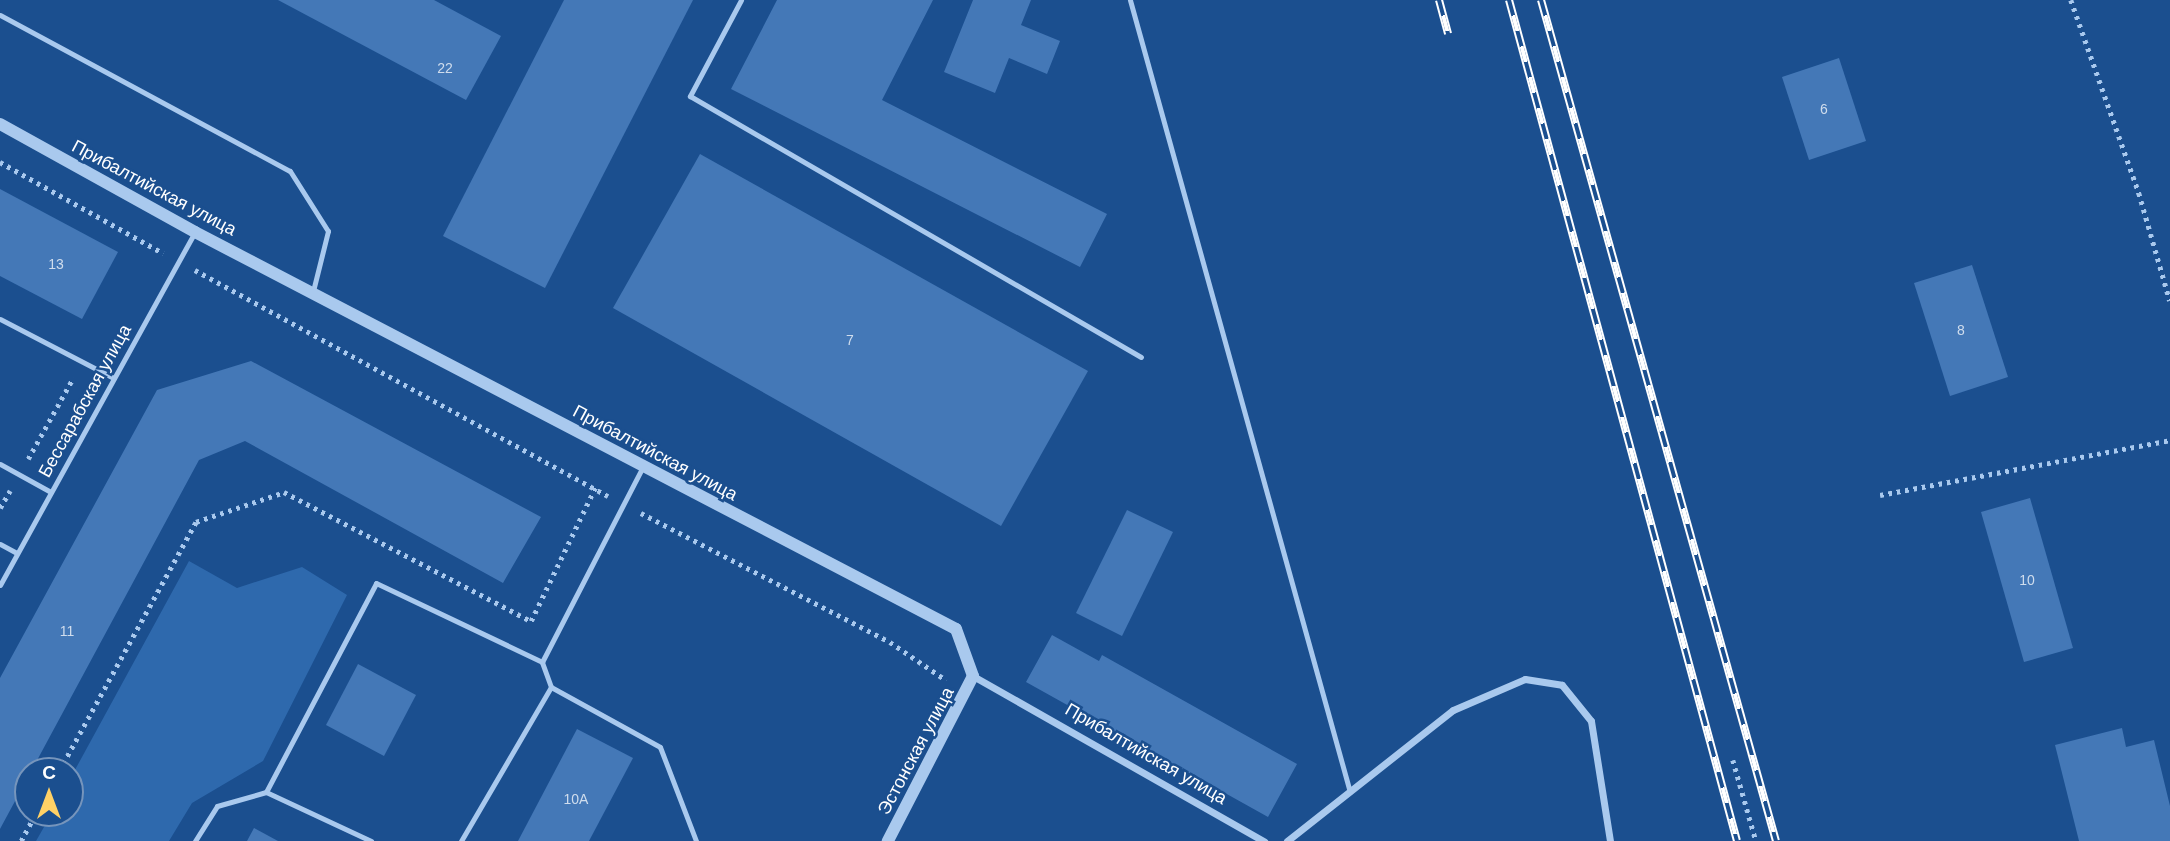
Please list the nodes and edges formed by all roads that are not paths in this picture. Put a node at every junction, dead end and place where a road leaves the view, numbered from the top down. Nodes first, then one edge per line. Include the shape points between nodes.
1 (741, 0) edge
2 (1130, 0) edge
3 (0, 15) edge
4 (0, 124) edge
5 (195, 232) junction
6 (313, 291) junction
7 (0, 319) edge
8 (1142, 357) dead end
9 (114, 378) junction
10 (0, 464) edge
11 (642, 468) junction
12 (51, 492) junction
13 (0, 544) edge
14 (17, 553) junction
15 (0, 584) edge
16 (542, 662) junction
17 (973, 676) junction
18 (551, 687) junction
19 (266, 792) junction
20 (1350, 792) junction
21 (195, 841) edge
22 (371, 841) edge
23 (461, 841) edge
24 (696, 841) edge
25 (888, 841) edge
26 (1264, 841) edge
27 (1287, 841) edge
28 (1610, 841) edge

1 - 8 lane via 690,96
2 - 20 lane
3 - 6 lane via 290,171 328,231
4 - 5 street, Прибалтийская улица
5 - 6 street, Прибалтийская улица
5 - 9 lane, Бессарабская улица
6 - 11 street, Прибалтийская улица
7 - 9 lane
9 - 12 lane, Бессарабская улица
10 - 12 lane
11 - 16 lane
11 - 17 street, Прибалтийская улица via 956,629
12 - 14 lane, Бессарабская улица
13 - 14 lane
14 - 15 lane, Бессарабская улица
16 - 18 lane
16 - 19 lane via 376,583
17 - 25 street, Эстонская улица
17 - 26 street, Прибалтийская улица
18 - 23 lane
18 - 24 lane via 660,747
19 - 21 lane via 217,806
19 - 22 lane
20 - 27 street
20 - 28 street via 1453,710 1525,679 1562,685 1591,721

